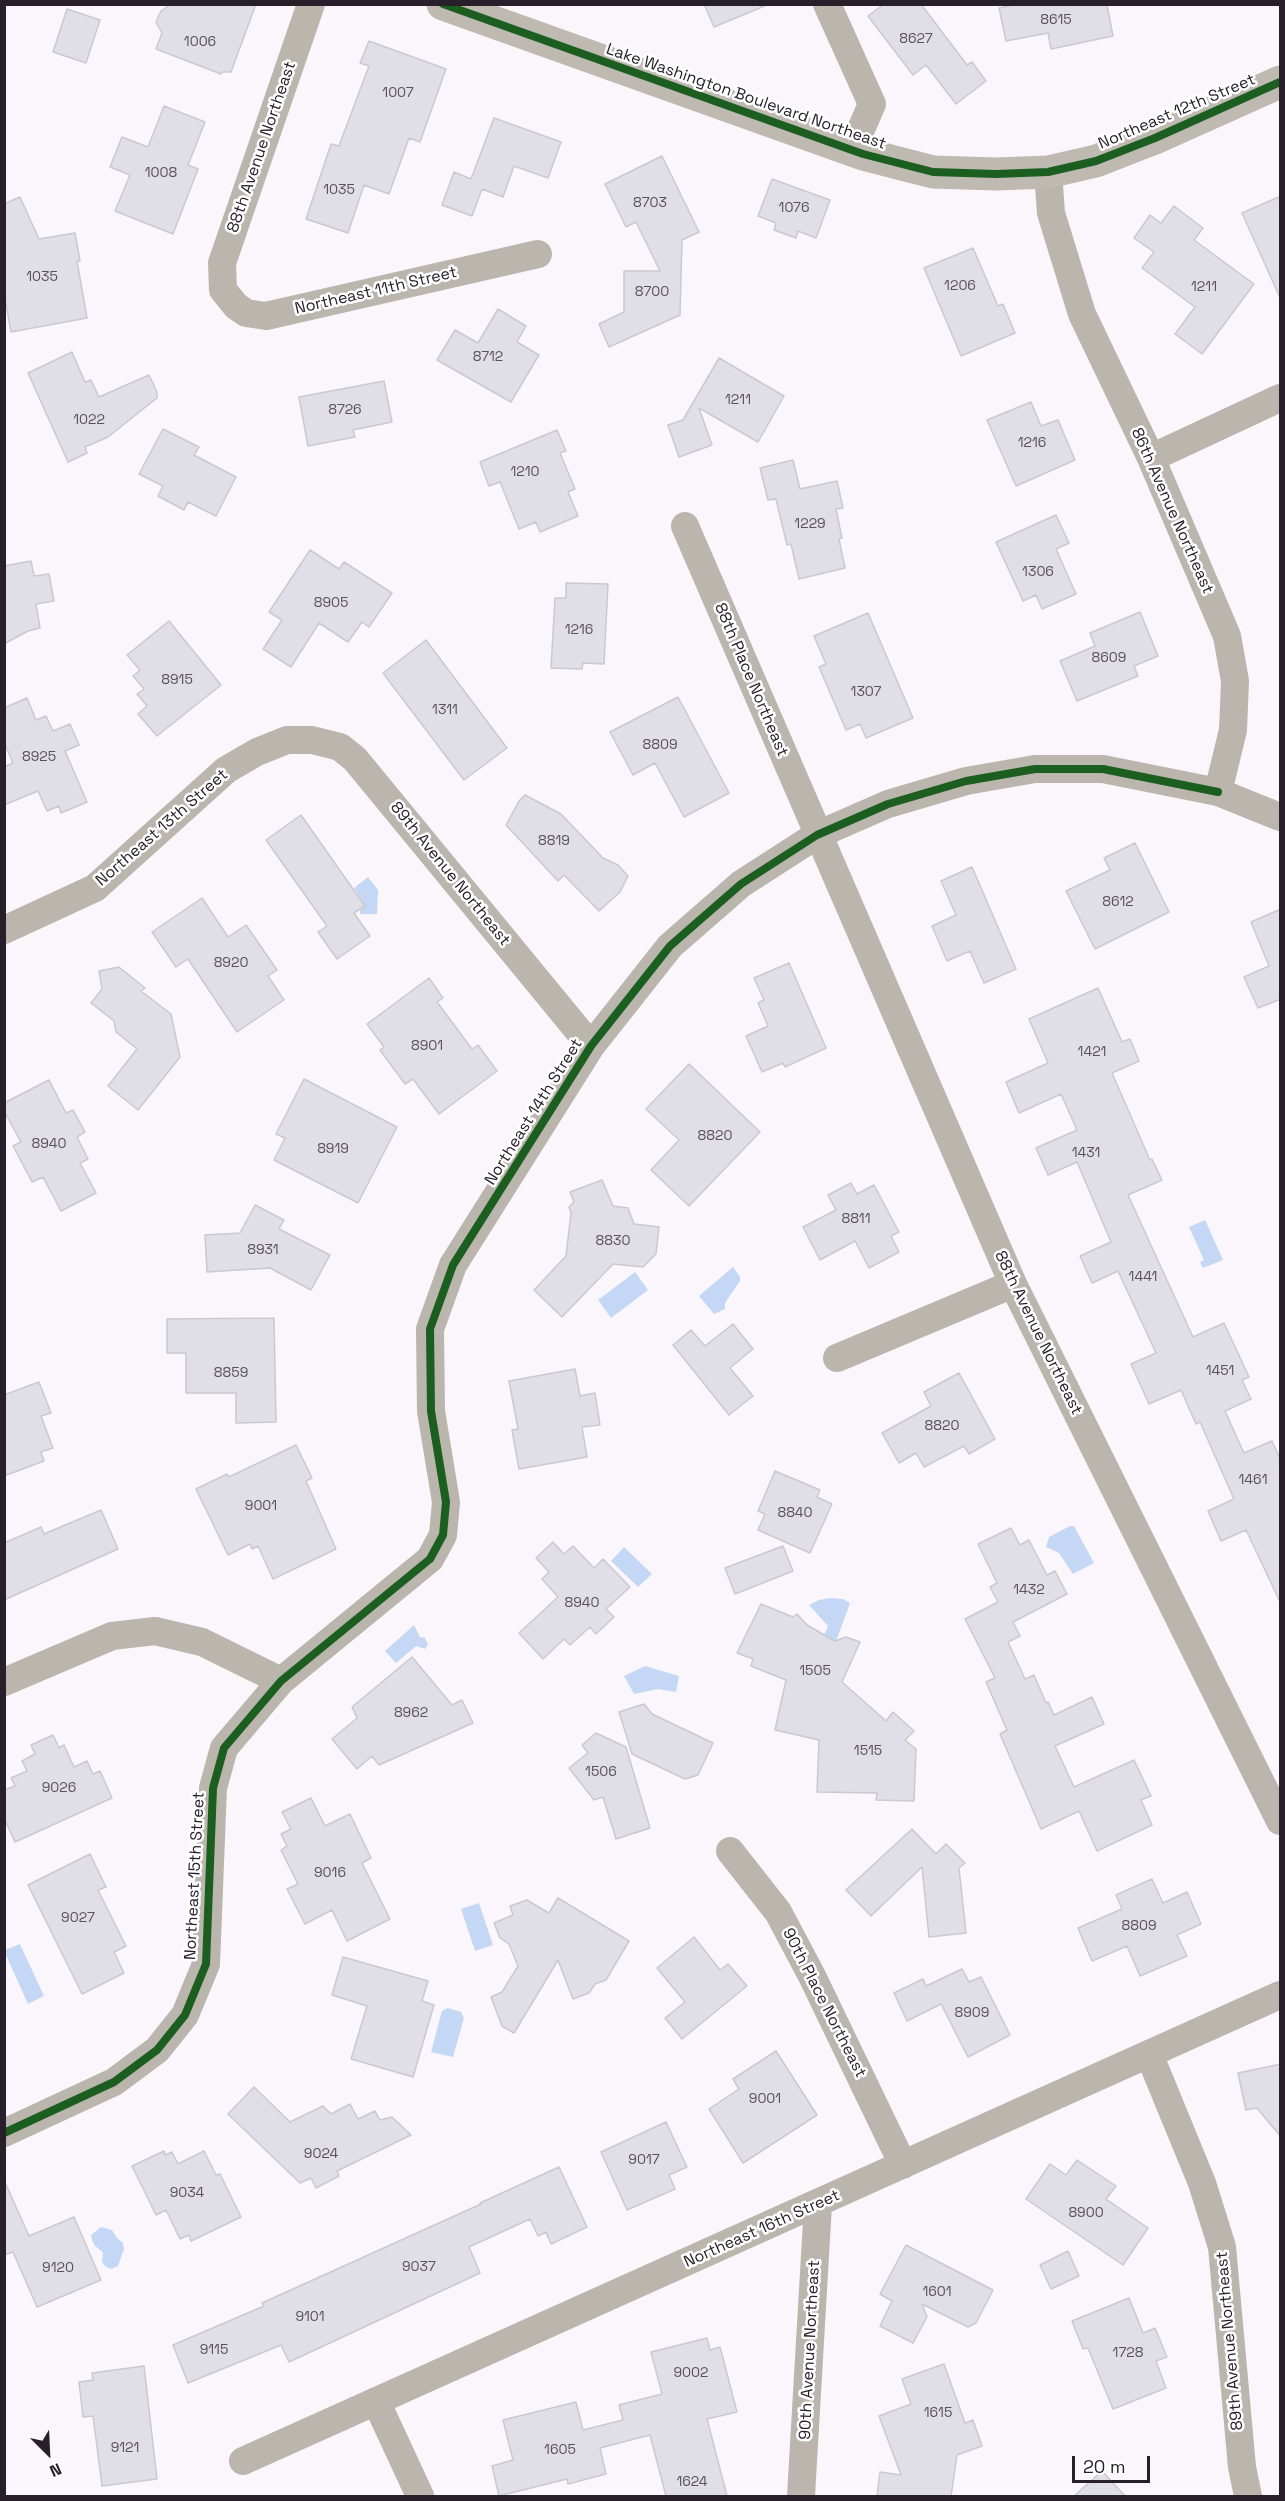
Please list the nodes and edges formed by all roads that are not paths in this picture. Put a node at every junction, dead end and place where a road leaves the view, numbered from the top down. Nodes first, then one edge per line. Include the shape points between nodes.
1 (311, 4) edge
2 (443, 4) edge
3 (827, 4) edge
4 (1281, 82) edge
5 (852, 150) junction
6 (1048, 172) junction
7 (538, 254) dead end
8 (223, 290) joint
9 (1281, 398) edge
10 (1151, 458) junction
11 (685, 526) dead end
12 (287, 740) joint
13 (1218, 792) junction
14 (1281, 817) edge
15 (817, 835) junction
16 (4, 930) edge
17 (591, 1046) junction
18 (1013, 1284) junction
19 (837, 1358) dead end
20 (281, 1681) junction
21 (4, 1682) edge
22 (1281, 1821) edge
23 (730, 1851) dead end
24 (1281, 1995) edge
25 (1149, 2054) junction
26 (4, 2133) edge
27 (903, 2165) junction
28 (818, 2204) junction
29 (376, 2401) junction
30 (243, 2461) dead end
31 (420, 2496) edge
32 (801, 2496) edge
33 (1248, 2496) edge

1 - 8 street, 88th Avenue Northeast via 222,263
2 - 5 main road, Lake Washington Boulevard Northeast
3 - 5 street via 872,104
4 - 6 main road, Northeast 12th Street via 1106,157
5 - 6 main road, Lake Washington Boulevard Northeast via 933,172
6 - 10 street, 86th Avenue Northeast via 1051,213 1082,314
7 - 8 street, Northeast 11th Street via 266,316 246,313
9 - 10 street
10 - 13 street, 86th Avenue Northeast via 1227,636 1235,681 1233,730
11 - 15 street, 88th Place Northeast
12 - 16 street, Northeast 13th Street via 226,770 94,888
12 - 17 street, 89th Avenue Northeast via 312,740 340,747 355,759
13 - 14 street
13 - 15 street, Northeast 14th Street via 1103,769 1035,769 966,781 888,804
15 - 17 street, Northeast 14th Street via 741,884 670,946
15 - 18 street, 88th Avenue Northeast
17 - 20 street, Northeast 14th Street via 453,1265 430,1329 431,1411 446,1502 442,1535 430,1559
18 - 19 street
18 - 22 street, 88th Avenue Northeast
20 - 21 street via 202,1642 155,1631 112,1636
20 - 26 street, Northeast 15th Street via 224,1748 213,1788 206,1964 185,2015 157,2050 114,2082
23 - 27 street, 90th Place Northeast via 778,1912
24 - 25 street, Northeast 16th Street
25 - 27 street, Northeast 16th Street
25 - 33 street, 89th Avenue Northeast via 1203,2183 1222,2247
27 - 28 street, Northeast 16th Street
28 - 29 street, Northeast 16th Street
28 - 32 street, 90th Avenue Northeast
29 - 30 street, Northeast 16th Street
29 - 31 street

